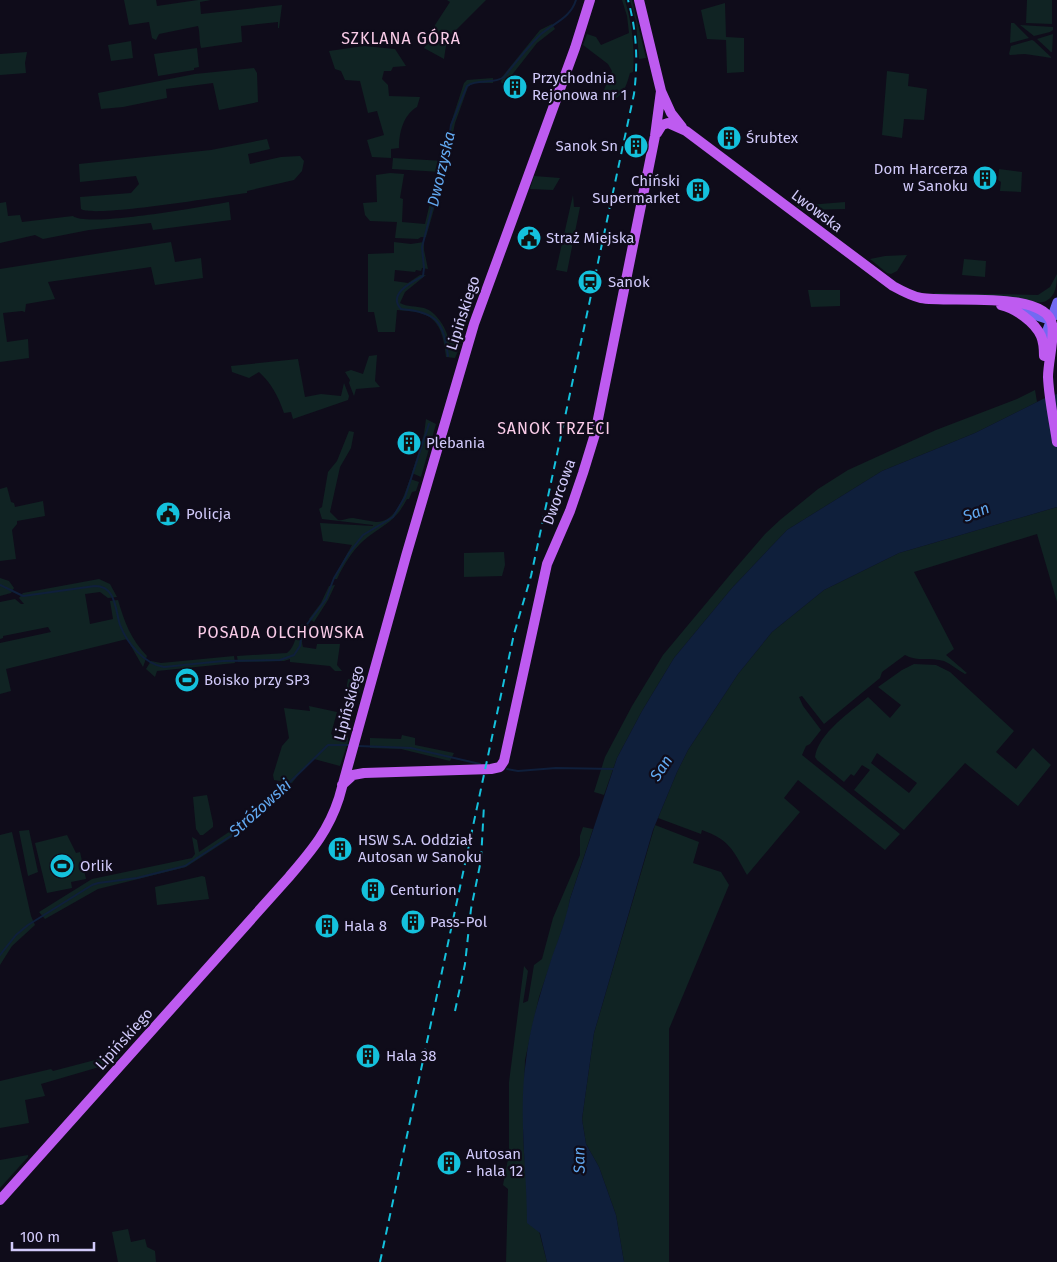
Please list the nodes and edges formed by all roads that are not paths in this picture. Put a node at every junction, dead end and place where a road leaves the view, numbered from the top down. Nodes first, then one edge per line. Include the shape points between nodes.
1 (590, 0) edge
2 (639, 0) edge
3 (662, 92) junction
4 (686, 131) junction
5 (655, 136) junction
6 (977, 300) junction
7 (1057, 301) edge
8 (1009, 307) junction
9 (1038, 308) junction
10 (1054, 322) edge
11 (1044, 344) junction
12 (1049, 380) junction
13 (1057, 442) edge
14 (351, 754) junction
15 (364, 773) junction
16 (342, 786) junction
17 (0, 1200) edge

1 - 14 main road, Lipińskiego via 474,324
2 - 3 main road
3 - 4 main road via 671,113
3 - 5 main road, Dworcowa
4 - 5 main road, Lwowska via 668,123
4 - 6 main road, Lwowska via 893,286 920,298
5 - 15 main road, Dworcowa via 595,434 570,511 546,564 500,767
6 - 8 main road, Lwowska
6 - 9 main road, Lwowska via 1013,302
7 - 9 main road
7 - 10 main road
8 - 10 main road, Lwowska
8 - 11 main road, Lwowska via 1032,325
9 - 10 main road, Lwowska
10 - 11 main road
10 - 12 main road
11 - 12 main road
12 - 13 main road
14 - 15 main road via 354,770
14 - 16 main road, Lipińskiego
15 - 16 main road via 349,777
16 - 17 main road, Lipińskiego via 328,827 308,854

